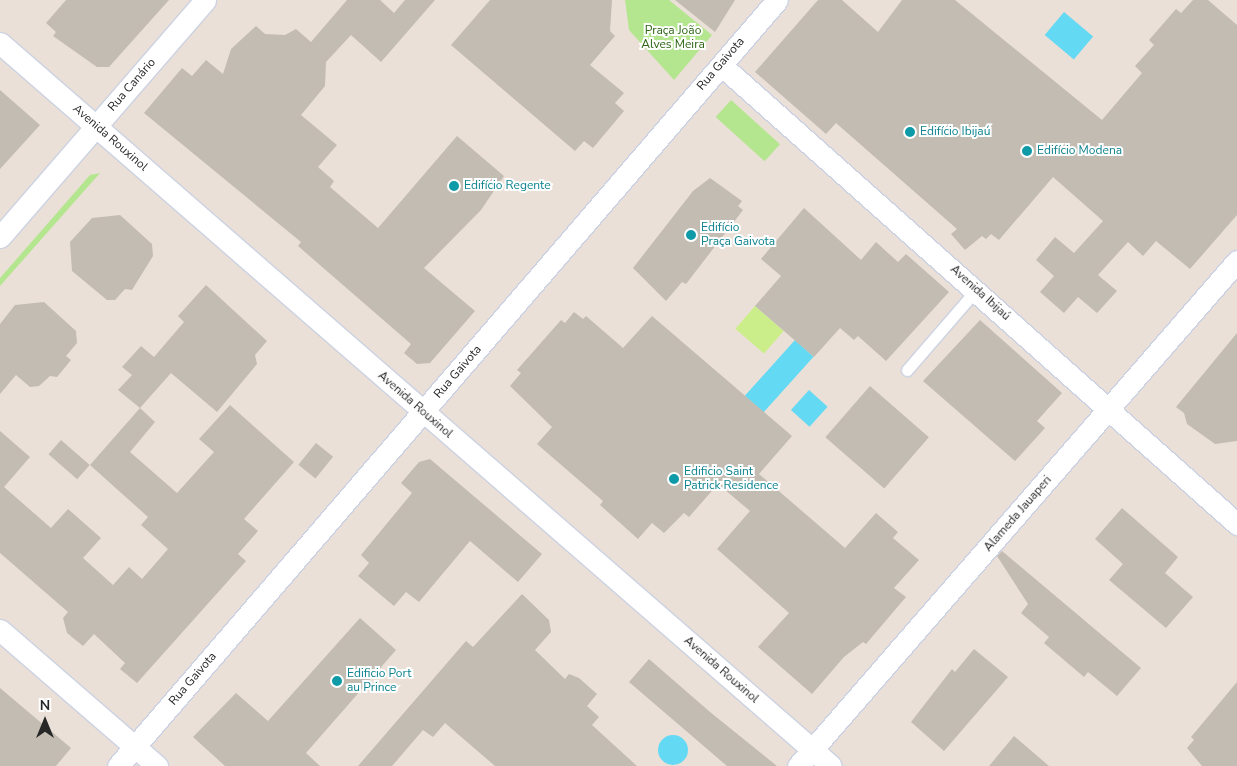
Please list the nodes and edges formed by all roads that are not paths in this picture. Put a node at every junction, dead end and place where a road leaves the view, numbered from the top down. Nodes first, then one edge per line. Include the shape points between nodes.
1 (205, 0) edge
2 (778, 0) edge
3 (0, 43) edge
4 (721, 65) junction
5 (97, 126) junction
6 (0, 237) edge
7 (1237, 261) edge
8 (976, 290) junction
9 (908, 370) dead end
10 (1108, 409) junction
11 (423, 413) junction
12 (1237, 524) edge
13 (0, 630) edge
14 (135, 747) junction
15 (812, 750) junction
16 (118, 766) edge
17 (157, 766) edge
18 (798, 766) edge
19 (831, 766) edge

1 - 5 street, Rua Canário
2 - 4 street, Rua Gaivota
3 - 5 street, Avenida Rouxinol
4 - 8 street, Avenida Ibijaú
4 - 11 street, Rua Gaivota
5 - 6 street, Rua Canário
5 - 11 street, Avenida Rouxinol
7 - 10 street, Alameda Jauaperi
8 - 9 lane
8 - 10 street, Avenida Ibijaú
10 - 12 street, Avenida Ibijaú
10 - 15 street, Alameda Jauaperi
11 - 14 street, Rua Gaivota
11 - 15 street, Avenida Rouxinol
13 - 14 street
14 - 16 street, Rua Gaivota
14 - 17 street
15 - 18 street, Alameda Jauaperi
15 - 19 street, Avenida Rouxinol

